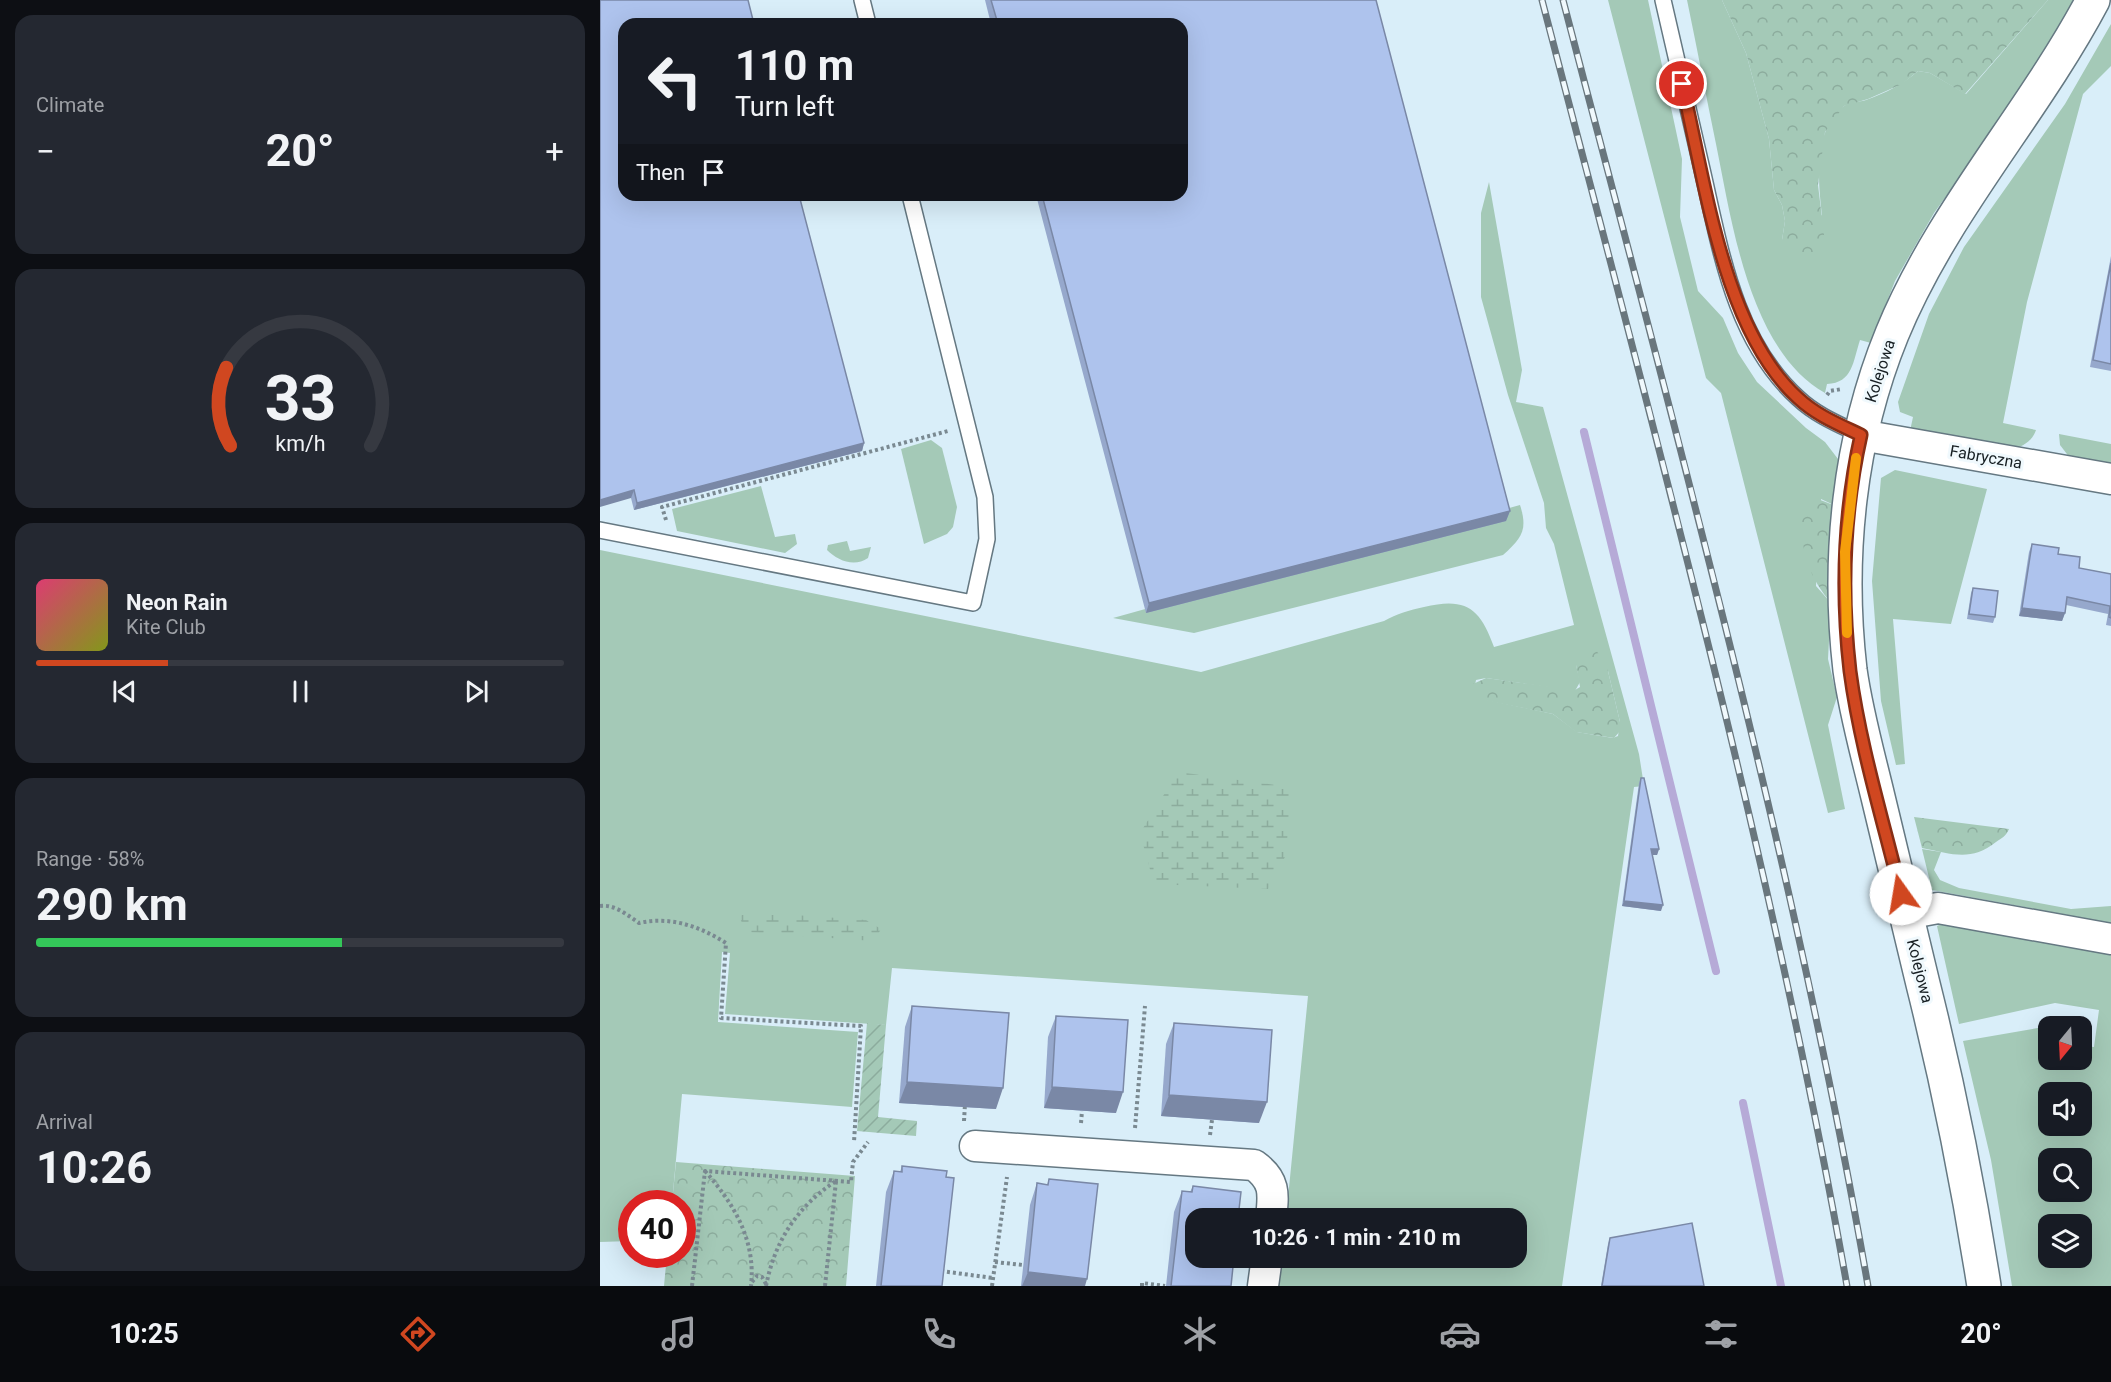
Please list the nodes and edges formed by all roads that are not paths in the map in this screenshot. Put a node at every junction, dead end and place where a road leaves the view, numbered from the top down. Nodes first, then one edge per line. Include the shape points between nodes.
1 (862, 0) edge
2 (1663, 0) edge
3 (2093, 0) edge
4 (866, 18) edge
5 (911, 201) edge
6 (1861, 435) junction
7 (2111, 479) edge
8 (600, 530) edge
9 (1906, 914) junction
10 (2111, 939) edge
11 (975, 1146) dead end
12 (1271, 1208) edge
13 (1265, 1268) edge
14 (1263, 1286) edge
15 (1984, 1286) edge

1 - 4 lane
2 - 6 lane via 1728,276 1749,332 1797,397 1813,411
3 - 6 street, Kolejowa via 2053,72 1930,253 1890,338
5 - 8 lane via 985,497 983,563 973,603
6 - 7 street, Fabryczna
6 - 9 street, Kolejowa via 1845,552 1850,670
9 - 10 street via 1938,909
9 - 15 street, Kolejowa via 1955,1118
11 - 12 street via 1254,1166 1269,1176
13 - 14 street

